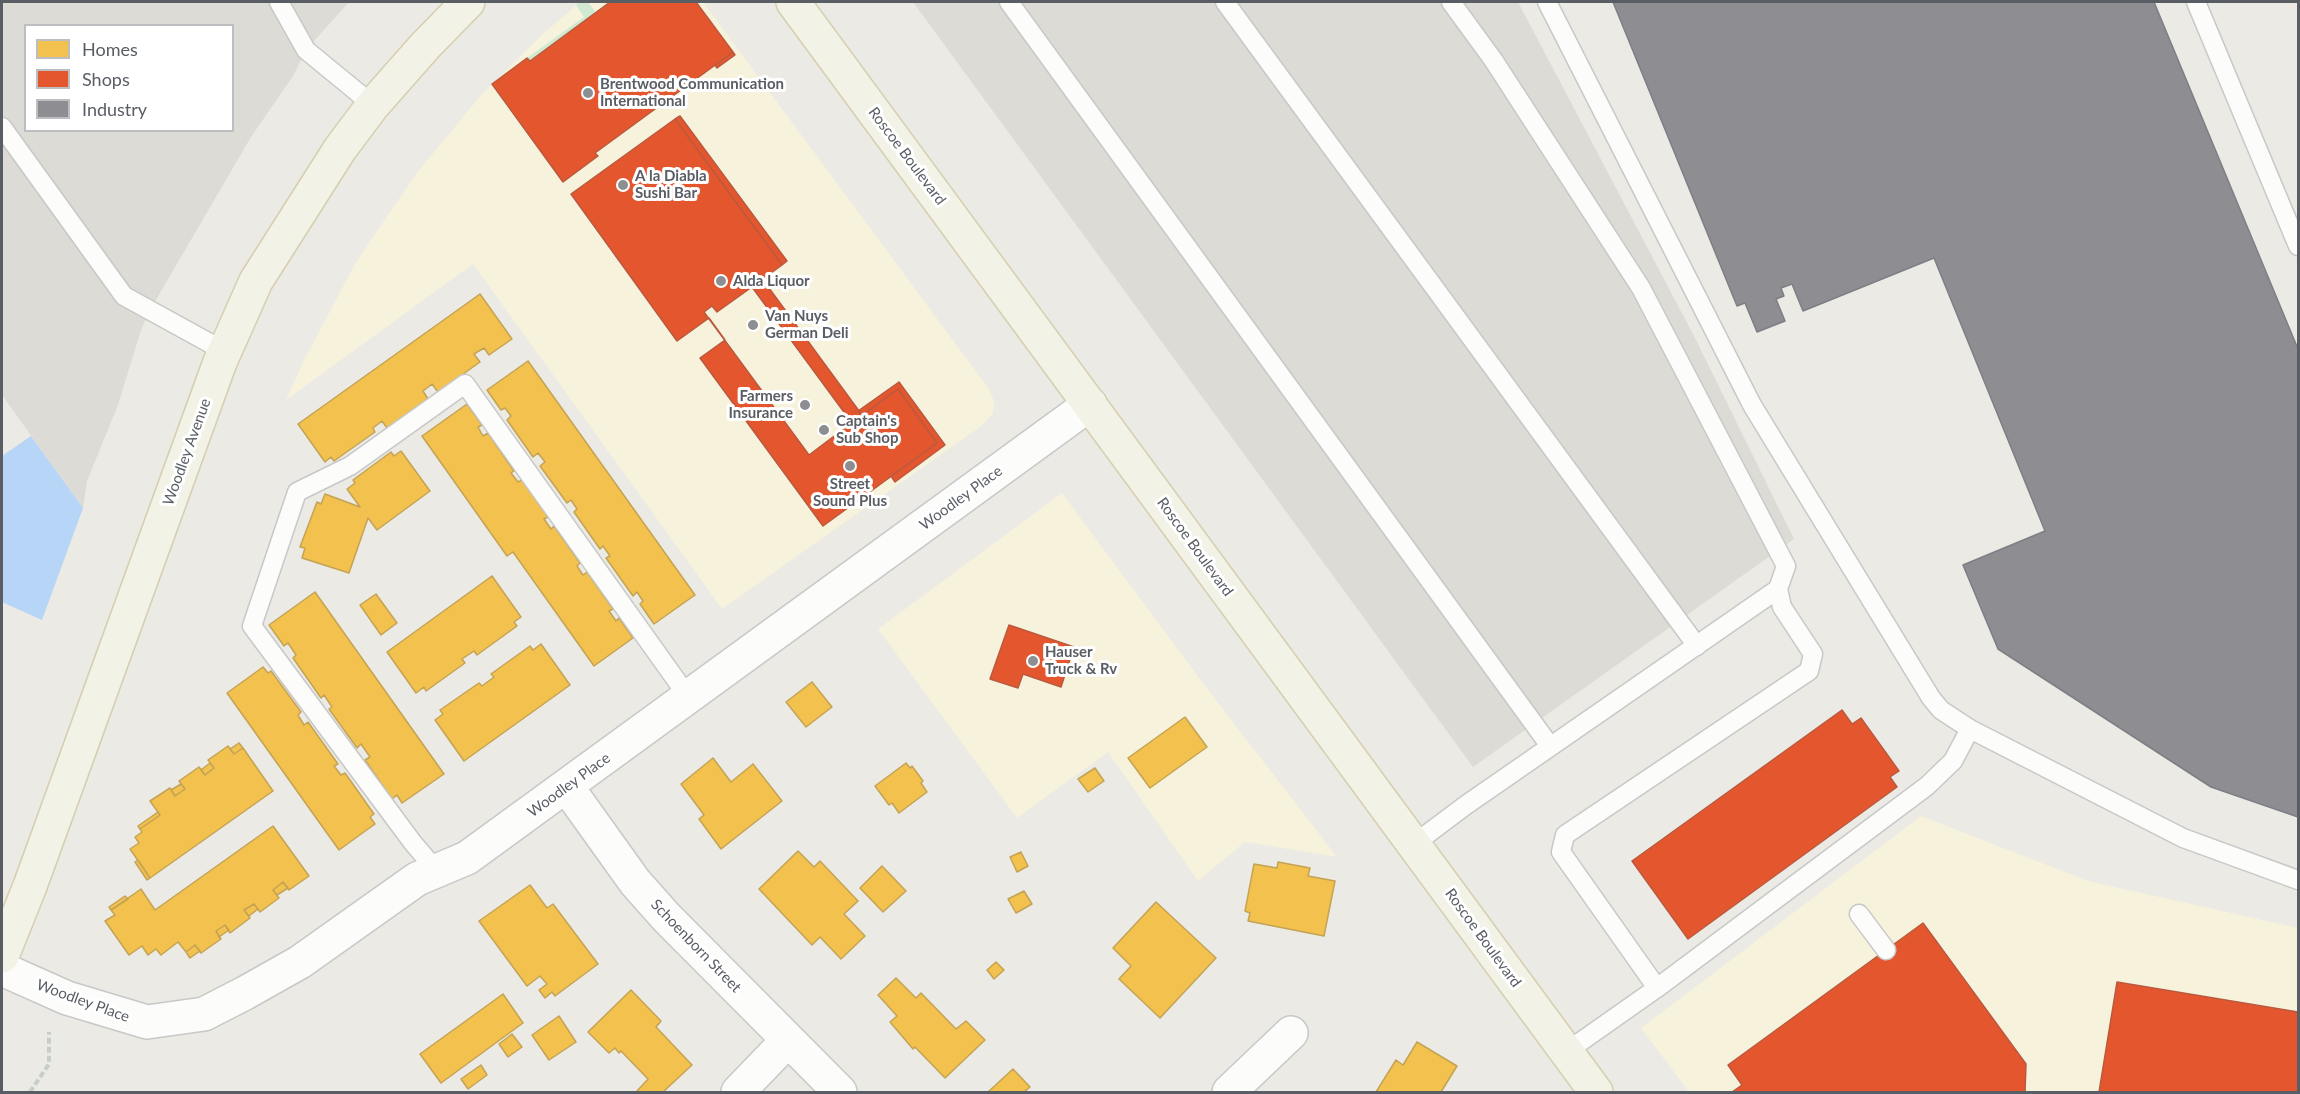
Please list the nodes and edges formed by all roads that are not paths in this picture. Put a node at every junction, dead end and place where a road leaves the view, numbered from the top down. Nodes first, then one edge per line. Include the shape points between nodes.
1 (279, 2) edge
2 (468, 2) edge
3 (793, 2) edge
4 (1009, 2) edge
5 (1225, 2) edge
6 (1451, 2) edge
7 (1547, 2) edge
8 (2196, 2) edge
9 (373, 105) junction
10 (2, 128) edge
11 (2298, 246) edge
12 (224, 351) junction
13 (1090, 404) junction
14 (1778, 589) junction
15 (1697, 646) junction
16 (689, 698) junction
17 (1970, 729) junction
18 (1550, 746) junction
19 (567, 788) junction
20 (1414, 844) junction
21 (436, 870) junction
22 (2298, 880) edge
23 (1859, 914) dead end
24 (1886, 950) dead end
25 (2, 956) edge
26 (2, 969) edge
27 (1657, 988) junction
28 (1291, 1033) dead end
29 (788, 1040) junction
30 (1566, 1052) junction
31 (738, 1092) edge
32 (840, 1092) edge
33 (1229, 1092) edge
34 (1596, 1092) edge

1 - 9 lane via 306,50
2 - 9 main road, Woodley Avenue
3 - 13 main road, Roscoe Boulevard
4 - 18 lane
5 - 15 lane
6 - 14 lane via 1494,61 1641,288 1786,566
7 - 17 lane via 1752,405 1931,698 1941,710
8 - 11 lane
9 - 12 main road, Woodley Avenue via 340,149 256,281
10 - 12 lane via 124,296
12 - 25 main road, Woodley Avenue
13 - 16 street, Woodley Place
13 - 20 main road, Roscoe Boulevard
14 - 15 lane
14 - 27 lane via 1782,607 1813,654 1809,671 1565,835 1561,852
15 - 18 lane
16 - 19 street, Woodley Place
16 - 21 lane via 465,384 350,466 297,492 252,626
17 - 22 lane via 2183,838
17 - 27 lane via 1953,761 1927,786
18 - 20 lane
19 - 21 street, Woodley Place via 467,858
19 - 29 street, Schoenborn Street via 635,882
20 - 30 main road, Roscoe Boulevard
21 - 26 street, Woodley Place via 417,879 300,962 204,1014 147,1022 67,998
23 - 24 lane
27 - 30 lane
28 - 33 street
29 - 31 street
29 - 32 street, Schoenborn Street
30 - 34 main road, Roscoe Boulevard

